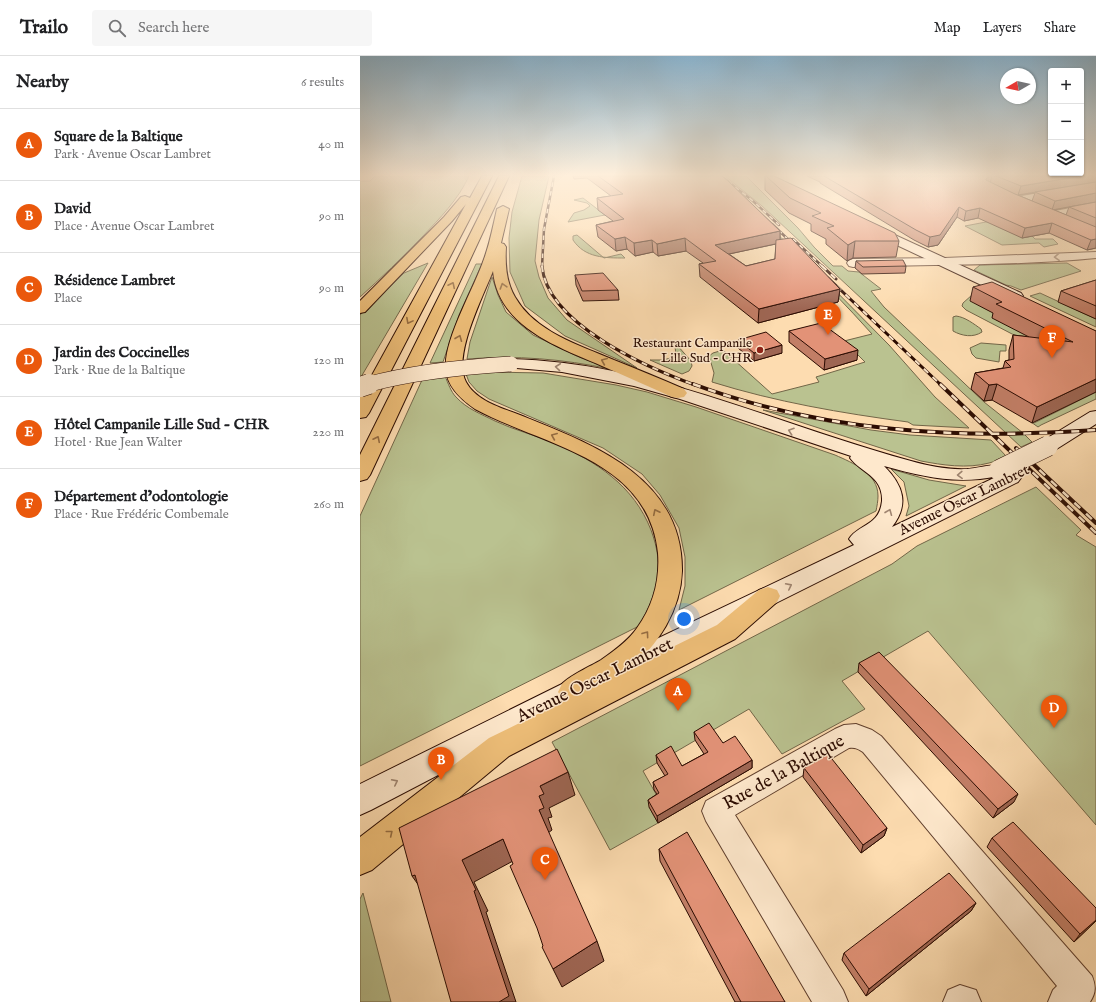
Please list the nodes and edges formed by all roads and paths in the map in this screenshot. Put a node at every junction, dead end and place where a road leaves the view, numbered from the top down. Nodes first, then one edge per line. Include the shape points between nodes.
1 (447, 220) edge
2 (463, 220) edge
3 (484, 220) edge
4 (500, 220) edge
5 (502, 220) edge
6 (1061, 220) edge
7 (862, 223) edge
8 (1070, 224) edge
9 (1096, 254) edge
10 (944, 262) junction
11 (853, 263) edge
12 (1032, 304) edge
13 (360, 309) edge
14 (360, 387) edge
15 (678, 393) junction
16 (360, 413) edge
17 (1096, 416) edge
18 (1096, 430) edge
19 (828, 444) junction
20 (1054, 449) junction
21 (1005, 474) junction
22 (360, 475) edge
23 (830, 565) junction
24 (768, 596) junction
25 (572, 692) junction
26 (360, 800) edge
27 (360, 858) edge
28 (1073, 995) edge
29 (831, 1002) edge
30 (960, 1002) edge
31 (964, 1002) edge

1 - 13 highway
2 -> 16 highway
22 -> 3 highway
25 -> 4 highway via 623,659 646,636 662,607 670,582 671,563 666,537 652,504 628,477 576,445 484,407 466,394 455,377 453,369 456,346 490,259
15 -> 5 highway via 554,339 518,312 508,299 500,276
6 - 8 street
7 - 10 main road
9 -> 10 street
10 - 11 street
10 - 12 main road
15 -> 14 main road, Avenue Oscar Lambret, bridge via 592,371 558,366 511,364 426,372
19 -> 15 main road, Avenue Oscar Lambret
17 - 20 main road, Avenue Oscar Lambret
18 - 20 main road, Avenue Oscar Lambret
21 -> 19 main road, Avenue Oscar Lambret via 930,473
23 -> 19 main road, Avenue Oscar Lambret via 851,545 880,526 892,508 890,486 876,469 867,462
20 - 21 main road, Avenue Oscar Lambret
21 - 23 main road, Avenue Oscar Lambret
24 -> 23 main road, Avenue Oscar Lambret
24 - 25 main road, Avenue Oscar Lambret
27 -> 24 highway via 499,747 726,632
26 -> 25 main road, Avenue Oscar Lambret
28 - 29 street, Rue de la Baltique via 872,744 853,735 844,737 716,811
30 - 31 street

